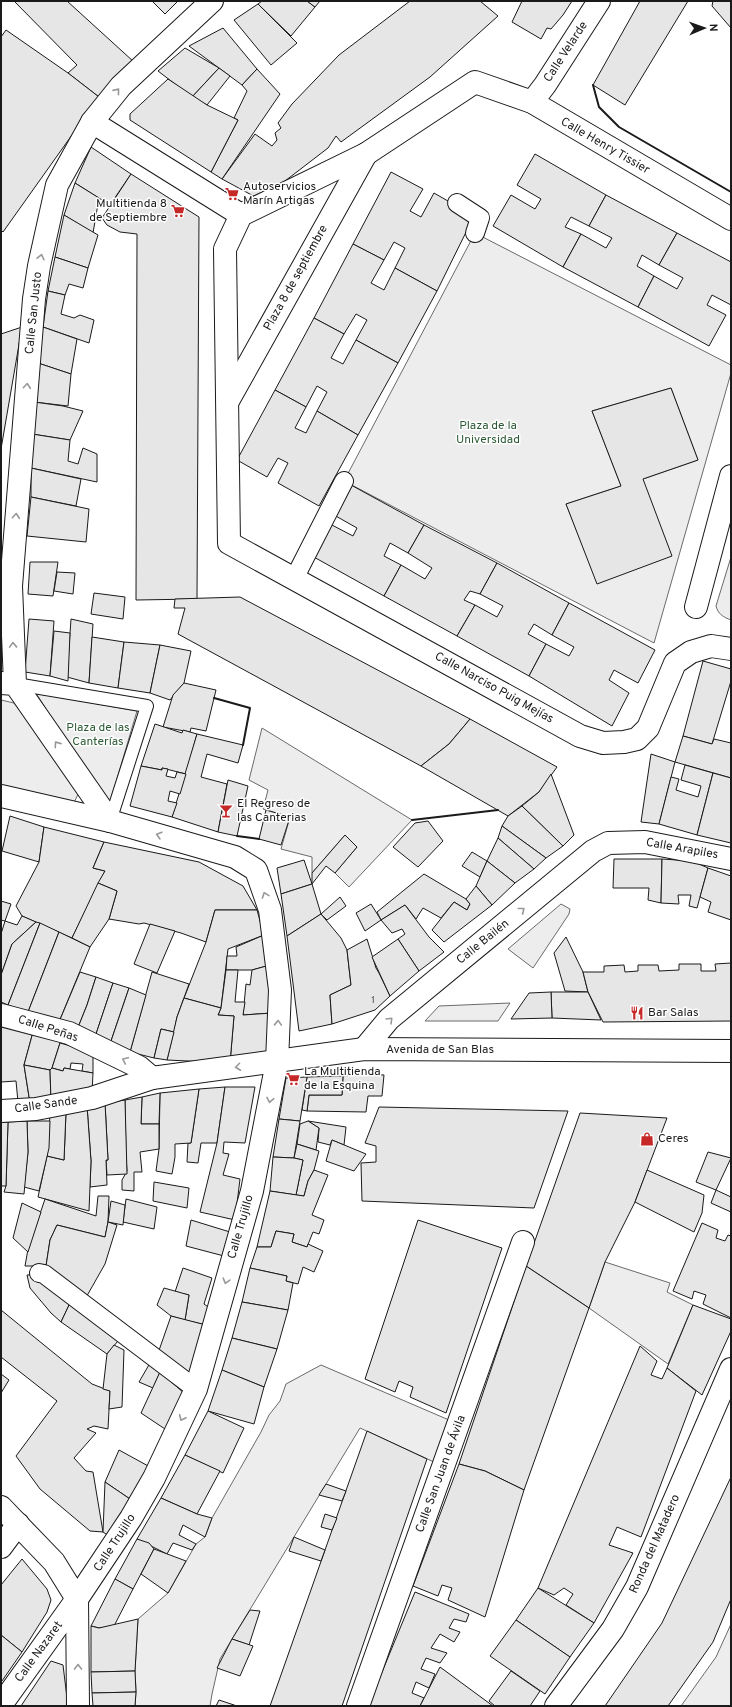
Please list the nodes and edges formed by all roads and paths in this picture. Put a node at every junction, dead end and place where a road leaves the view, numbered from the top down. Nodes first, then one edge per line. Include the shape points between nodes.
1 (212, 1) edge
2 (599, 1) edge
3 (474, 82) joint
4 (532, 102) junction
5 (92, 122) junction
6 (366, 154) junction
7 (457, 204) dead end
8 (241, 214) junction
9 (731, 219) edge
10 (475, 233) dead end
11 (227, 402) junction
12 (731, 476) edge
13 (344, 481) dead end
14 (294, 579) junction
15 (696, 607) dead end
16 (731, 649) edge
17 (8, 683) edge
18 (1, 796) edge
19 (110, 821) junction
20 (608, 843) joint
21 (731, 859) edge
22 (1, 1014) edge
23 (364, 1049) junction
24 (731, 1051) edge
25 (277, 1062) junction
26 (152, 1078) junction
27 (92, 1098) joint
28 (1, 1111) edge
29 (523, 1242) dead end
30 (39, 1273) dead end
31 (731, 1369) edge
32 (196, 1389) junction
33 (1, 1507) edge
34 (18, 1524) junction
35 (1, 1547) edge
36 (77, 1599) junction
37 (1, 1705) edge
38 (78, 1706) edge
39 (358, 1706) edge
40 (556, 1706) edge

5 -> 1 street, Calle San Justo via 121,86
2 - 4 street, Calle Velarde via 546,85
3 - 4 street, Calle Henry Tissier
3 - 6 street, Plaza 8 de septiembre
4 - 9 street, Calle Henry Tissier
5 - 8 street
17 -> 5 street, Calle San Justo via 11,586 34,298 57,185
6 - 8 street, Plaza 8 de septiembre
6 - 11 street, Plaza 8 de septiembre
7 - 10 street via 480,218
8 - 11 street via 225,249
11 - 14 street, Calle Narciso Puig Mejías via 229,543
12 - 15 street
13 - 14 street
14 - 16 street, Calle Narciso Puig Mejías via 580,736 602,743 637,739 648,728 675,663 691,652 711,646
19 -> 17 street
17 - 19 lane via 147,706
18 - 19 street
25 -> 19 street via 280,990 270,910 256,870 235,857
20 - 21 street, Calle Arapiles via 645,842
23 -> 20 street, Calle Bailén via 389,1019 593,851
26 -> 22 street, Calle Peñas via 139,1067 68,1033
23 - 24 street, Avenida de San Blas
23 - 25 street, Avenida de San Blas
25 -> 26 street, Avenida de San Blas
25 -> 32 street, Calle Trujillo via 252,1191
26 - 27 street, Avenida de San Blas
27 - 28 street, Calle Sande via 36,1109
29 - 39 street, Calle San Juan de Ávila
30 - 32 street via 44,1274
31 - 40 street, Ronda del Matadero via 637,1587 613,1629
32 -> 36 street, Calle Trujillo via 154,1478 131,1518
33 - 34 street
34 - 35 street
34 - 36 street via 54,1562
36 - 37 street, Calle Nazaret
38 -> 36 street

